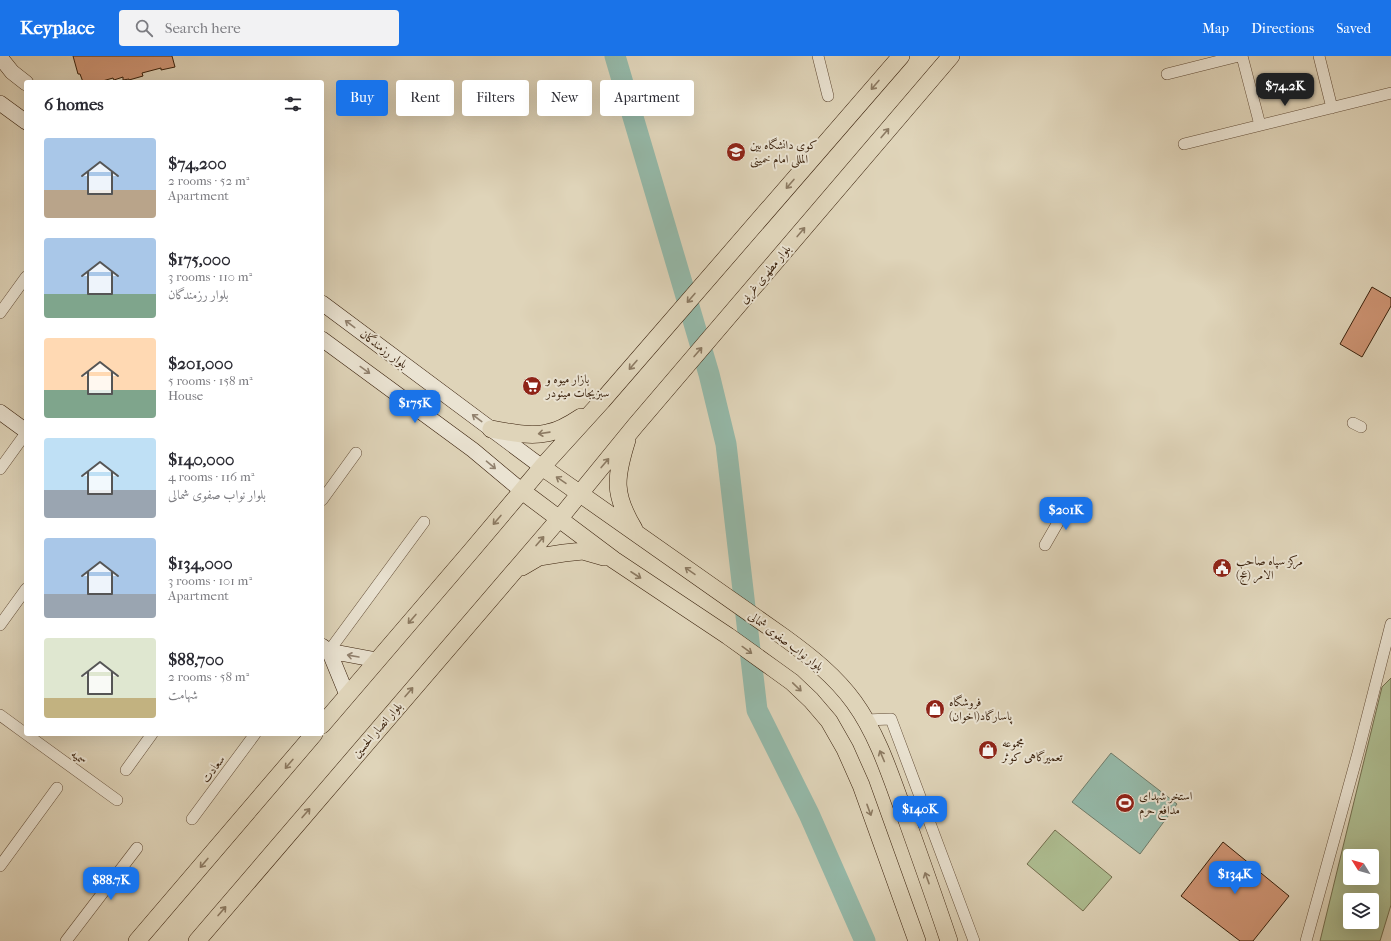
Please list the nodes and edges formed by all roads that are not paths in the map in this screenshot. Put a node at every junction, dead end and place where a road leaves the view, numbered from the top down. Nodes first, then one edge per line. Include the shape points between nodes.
1 (818, 56) edge
2 (901, 56) edge
3 (951, 56) edge
4 (1241, 56) edge
5 (1319, 56) edge
6 (0, 57) edge
7 (1167, 74) dead end
8 (24, 81) edge
9 (1391, 93) edge
10 (828, 96) dead end
11 (0, 103) edge
12 (1332, 108) junction
13 (24, 121) edge
14 (1260, 125) junction
15 (1184, 144) dead end
16 (24, 280) edge
17 (324, 304) edge
18 (0, 313) edge
19 (324, 340) edge
20 (602, 401) junction
21 (0, 412) edge
22 (491, 429) junction
23 (24, 430) edge
24 (629, 433) junction
25 (24, 435) edge
26 (356, 453) dead end
27 (542, 466) junction
28 (0, 469) edge
29 (522, 491) junction
30 (580, 493) junction
31 (324, 497) edge
32 (1068, 505) dead end
33 (559, 519) junction
34 (424, 522) dead end
35 (636, 533) junction
36 (1045, 545) dead end
37 (614, 560) junction
38 (504, 581) junction
39 (24, 592) edge
40 (1391, 624) edge
41 (0, 625) edge
42 (326, 649) edge
43 (377, 660) junction
44 (347, 695) junction
45 (0, 715) edge
46 (865, 720) junction
47 (324, 722) edge
48 (24, 733) edge
49 (29, 736) edge
50 (151, 736) edge
51 (254, 736) edge
52 (312, 736) edge
53 (126, 770) dead end
54 (57, 788) dead end
55 (117, 800) dead end
56 (192, 820) dead end
57 (137, 848) dead end
58 (0, 866) edge
59 (937, 906) junction
60 (66, 941) edge
61 (138, 941) edge
62 (197, 941) edge
63 (917, 941) edge
64 (949, 941) edge
65 (956, 941) edge
66 (974, 941) edge
67 (1306, 941) edge

1 - 10 street
2 -> 20 main road
24 -> 3 main road, بلوار مطهری غربی
4 - 7 street
4 - 14 street
5 - 12 street
6 - 8 main road
9 - 12 street
11 - 13 main road
12 - 14 street
14 - 15 street
16 - 18 street
22 -> 17 main road, بلوار رزمندگان
19 -> 29 main road via 473,450
20 -> 22 main road via 572,423 548,434
20 - 27 main road
21 - 23 main road
22 - 27 main road, بلوار رزمندگان
30 -> 24 main road, بلوار مطهری غربی
24 - 35 main road via 618,476 619,497 624,513
25 - 28 street
26 - 31 street
27 - 29 main road
30 -> 27 main road, بلوار نواب صفوی شمالی
29 - 33 main road
29 -> 43 main road
30 - 33 main road, بلوار مطهری غربی
30 - 35 main road, بلوار نواب صفوی شمالی
32 - 36 street
33 - 37 main road
38 -> 33 main road, بلوار انصار الحسین
34 - 42 street
46 -> 35 main road, بلوار نواب صفوی شمالی via 834,678 812,658
37 - 38 main road via 583,551 539,557
37 -> 63 main road via 792,682 829,721 861,785
62 -> 38 main road, بلوار انصار الحسین
39 - 41 street
40 - 67 street
43 -> 42 main road
42 - 44 main road
43 - 44 main road
44 - 47 main road
45 - 48 street, سمیه
59 -> 46 main road, بلوار نواب صفوی شمالی via 890,774
46 - 66 street via 891,719
49 - 55 street, سمیه
50 - 53 street
51 - 56 street, سعادت
52 -> 61 main road
54 - 58 street
57 - 60 street
59 - 64 main road, بلوار نواب صفوی شمالی
59 - 65 main road

